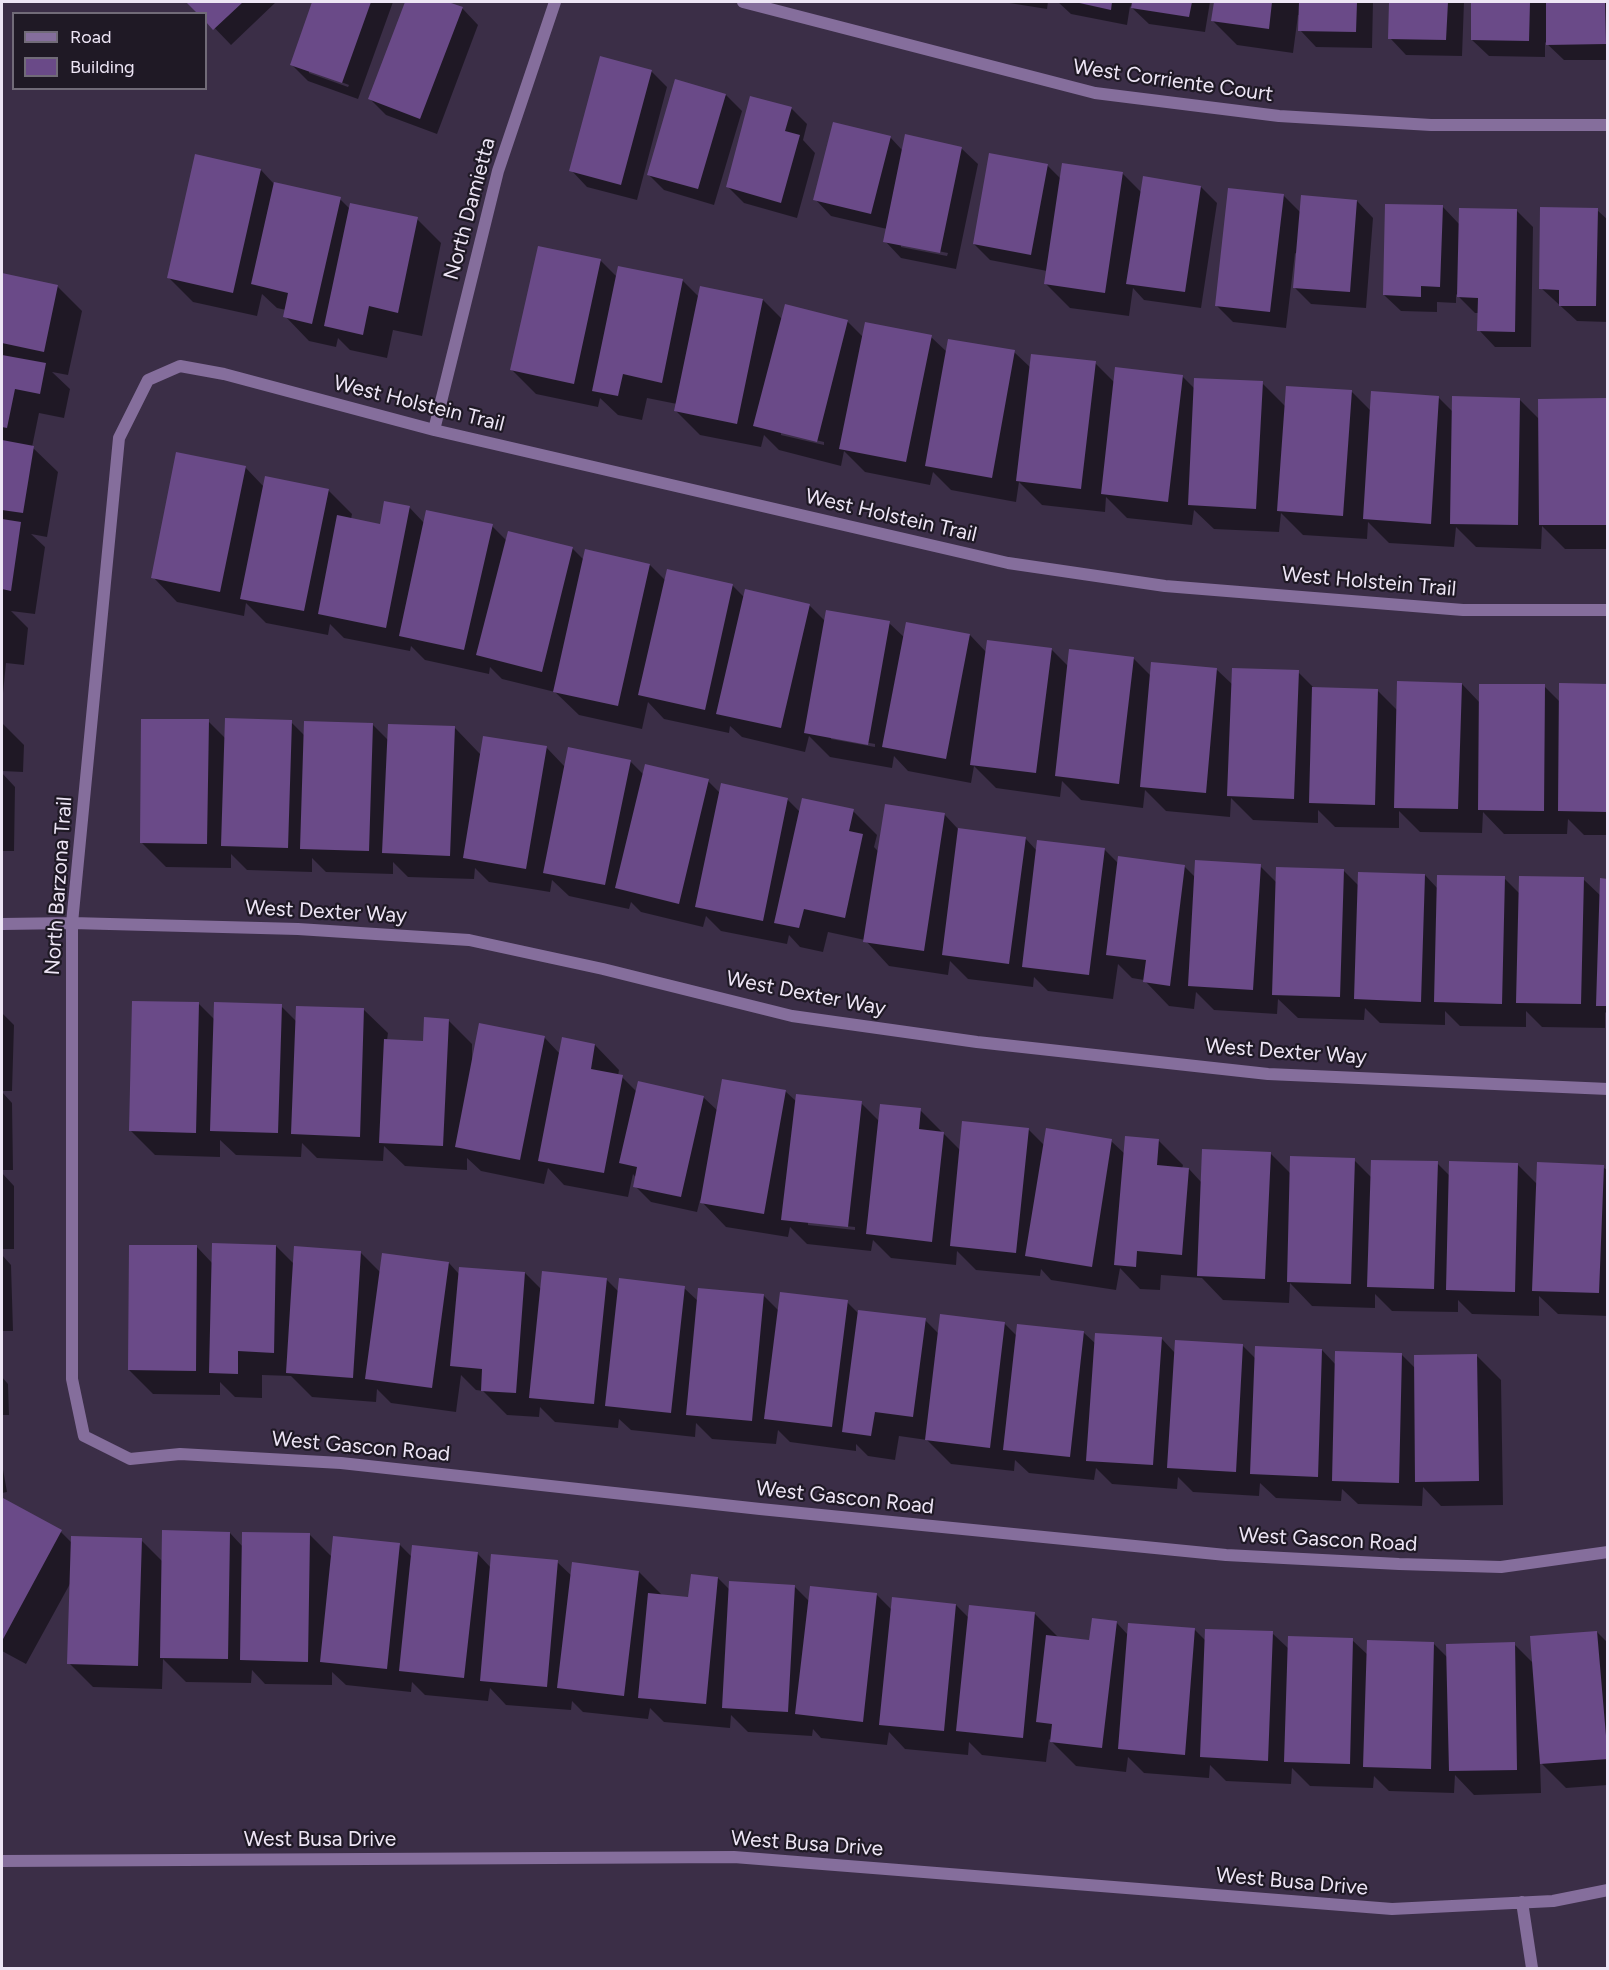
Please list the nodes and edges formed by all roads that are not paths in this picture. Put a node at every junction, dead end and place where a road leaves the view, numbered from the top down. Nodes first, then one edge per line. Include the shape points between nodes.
1 (555, 2) edge
2 (743, 2) edge
3 (1608, 125) edge
4 (180, 366) joint
5 (434, 430) junction
6 (1608, 610) edge
7 (72, 923) junction
8 (2, 924) edge
9 (1608, 1089) edge
10 (84, 1436) joint
11 (1608, 1552) edge
12 (2, 1861) edge
13 (1608, 1890) edge
14 (1522, 1902) junction
15 (1532, 1968) edge

1 - 5 street, North Damietta via 498,171
2 - 3 street, West Corriente Court via 1095,93 1279,116 1431,125
4 - 5 street, West Holstein Trail
4 - 7 street, North Barzona Trail via 148,380 119,438
5 - 6 street, West Holstein Trail via 1008,563 1166,586 1463,609
7 - 8 street, West Dexter Way
7 - 9 street, West Dexter Way via 298,929 469,940 792,1016 977,1042 1268,1074
7 - 10 street, North Barzona Trail via 72,1379
10 - 11 street, West Gascon Road via 130,1459 180,1454 341,1463 1226,1555 1501,1567
12 - 14 street, West Busa Drive via 734,1857 1392,1909
13 - 14 street, West Busa Drive via 1553,1901
14 - 15 street

